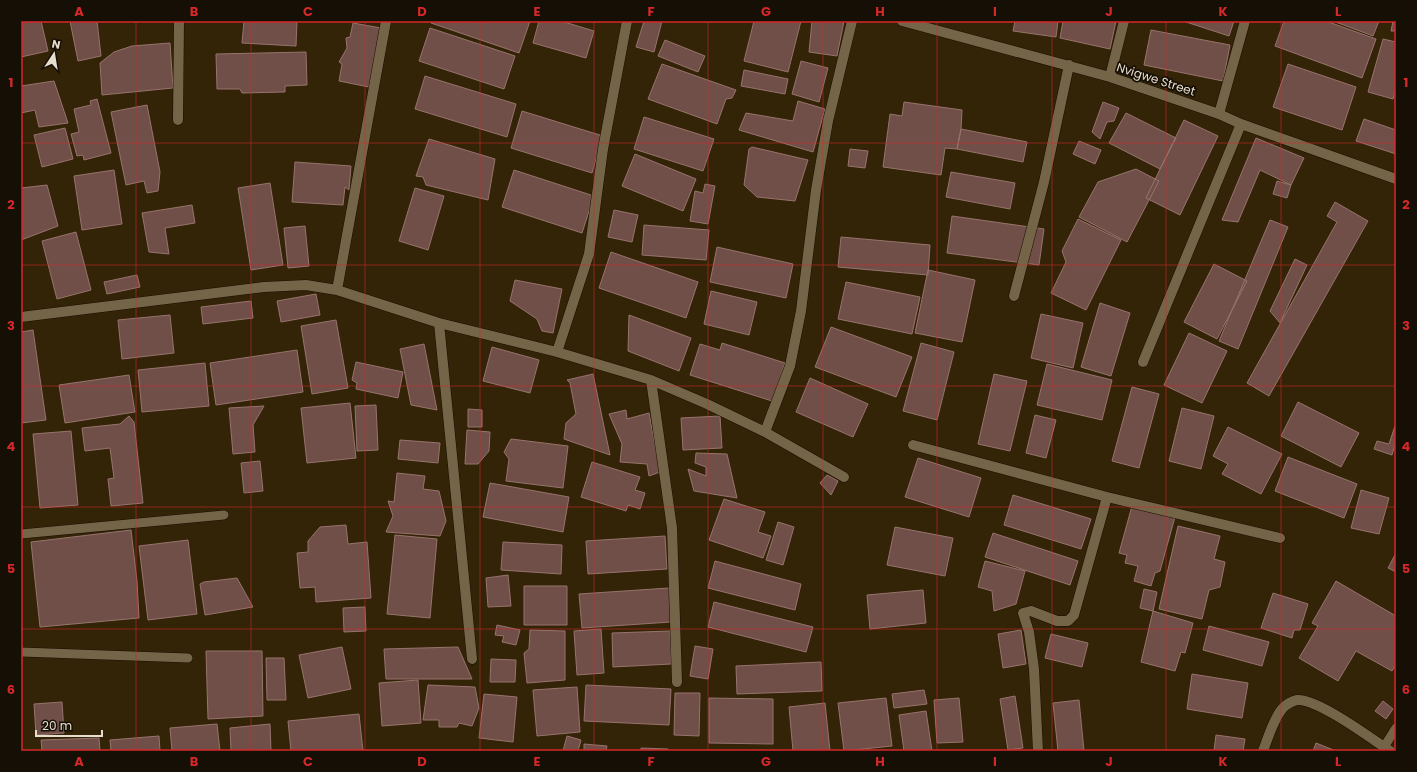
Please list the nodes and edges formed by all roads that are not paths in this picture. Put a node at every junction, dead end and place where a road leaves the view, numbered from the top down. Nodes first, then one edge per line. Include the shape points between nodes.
1 (179, 21) edge
2 (386, 21) edge
3 (628, 21) edge
4 (852, 21) edge
5 (902, 21) edge
6 (1124, 21) edge
7 (1245, 21) edge
8 (1069, 65) junction
9 (1110, 77) junction
10 (1219, 114) junction
11 (178, 120) dead end
12 (1241, 124) junction
13 (1396, 179) edge
14 (337, 290) junction
15 (1014, 296) dead end
16 (21, 317) edge
17 (439, 323) junction
18 (558, 352) junction
19 (1143, 362) dead end
20 (651, 380) junction
21 (765, 432) junction
22 (913, 445) dead end
23 (844, 477) dead end
24 (1107, 497) junction
25 (224, 515) dead end
26 (21, 534) edge
27 (1280, 538) dead end
28 (21, 652) edge
29 (188, 658) dead end
30 (472, 659) dead end
31 (677, 682) dead end
32 (1396, 728) edge
33 (1387, 749) edge
34 (1038, 751) edge
35 (1263, 751) edge

1 - 11 street
2 - 14 street
3 - 18 street via 603,149 589,254
4 - 21 street via 825,136 801,311 790,366
5 - 8 street, Nvigwe Street
6 - 9 street
7 - 10 street
8 - 9 street, Nvigwe Street
8 - 15 street via 1044,182
9 - 10 street, Nvigwe Street
10 - 12 street, Nvigwe Street
12 - 13 street, Nvigwe Street
12 - 19 street
14 - 16 street via 306,285 264,287
14 - 17 street
17 - 18 street
17 - 30 street
18 - 20 street
20 - 21 street
20 - 31 street via 672,528
21 - 23 street
22 - 24 street
24 - 27 street
24 - 34 street via 1074,615 1068,621 1057,621 1031,611 1023,613 1029,632 1034,669
25 - 26 lane
28 - 29 lane
32 - 33 lane
33 - 35 street via 1320,706 1296,700 1282,709

